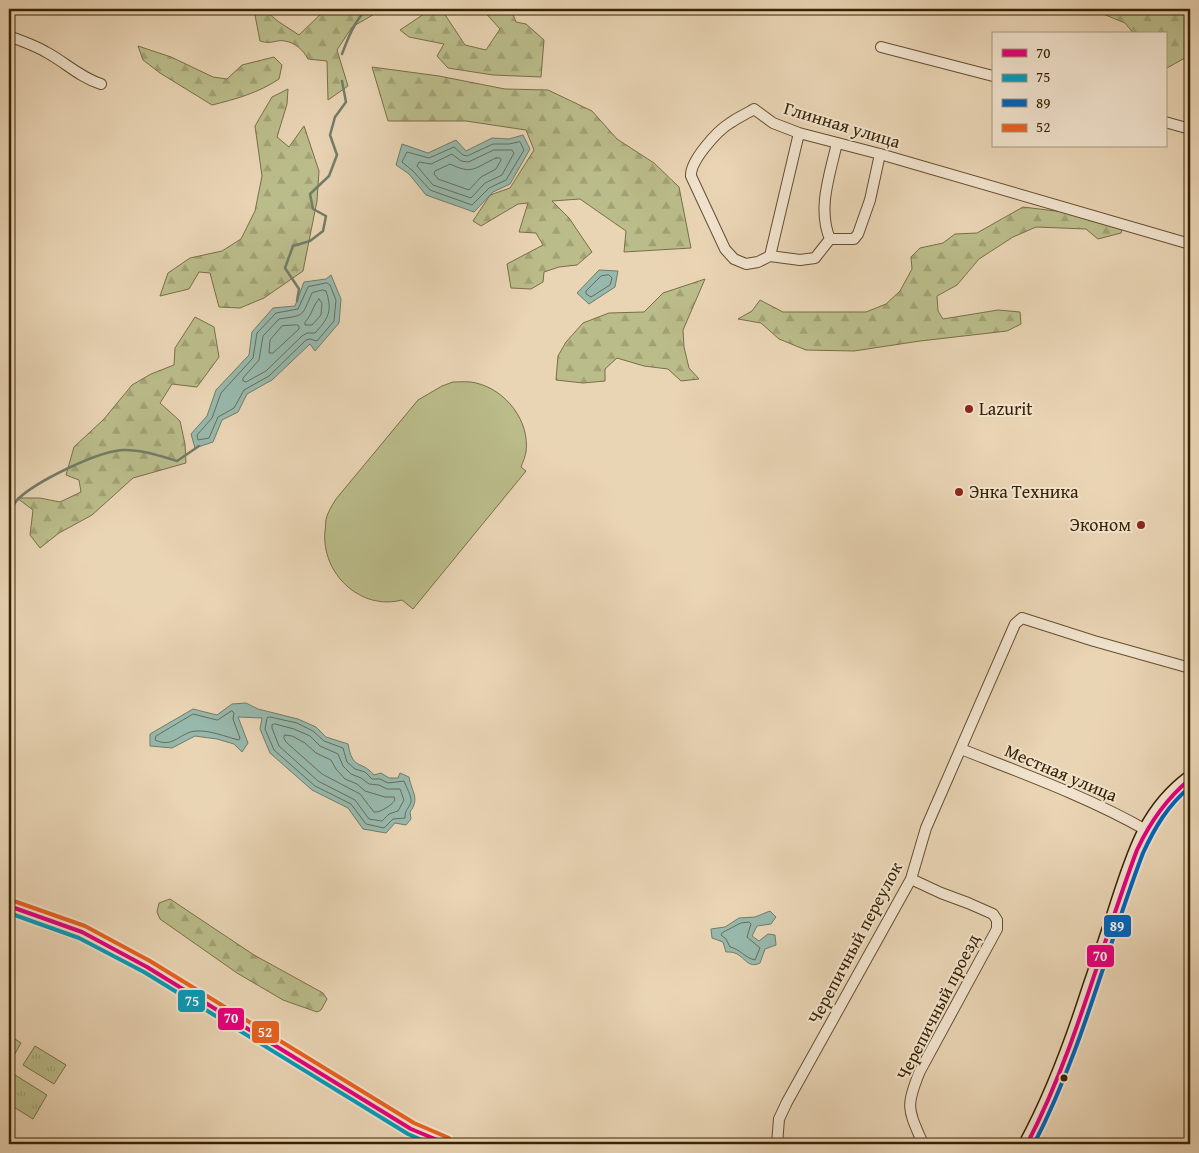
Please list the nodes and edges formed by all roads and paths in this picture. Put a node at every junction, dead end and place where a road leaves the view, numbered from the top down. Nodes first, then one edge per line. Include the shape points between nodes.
1 (9, 36) edge
2 (881, 46) dead end
3 (992, 76) edge
4 (101, 84) dead end
5 (1166, 122) edge
6 (1190, 129) edge
7 (800, 133) junction
8 (837, 143) junction
9 (880, 154) junction
10 (835, 239) junction
11 (1190, 244) edge
12 (770, 256) junction
13 (1190, 668) edge
14 (961, 749) junction
15 (1190, 780) edge
16 (1146, 830) junction
17 (911, 879) junction
18 (9, 906) edge
19 (446, 1144) edge
20 (777, 1144) edge
21 (923, 1144) edge
22 (940, 1144) edge
23 (960, 1144) edge
24 (1027, 1144) edge

1 - 4 street via 47,52 87,80
2 - 3 street
5 - 6 street
7 - 8 street, Глинная улица
7 - 12 street
7 - 12 street, Глинная улица via 773,123 754,109 729,123 712,139 690,169 690,176 725,249 734,259 746,264
8 - 9 street, Глинная улица
8 - 10 street via 825,194 826,229
9 - 10 street via 870,200 858,234 854,239
9 - 11 street, Глинная улица
10 - 12 street, Глинная улица via 815,258 800,260
13 - 14 street, Черепичный переулок via 1022,618 1015,624
14 - 16 street, Местная улица via 1113,812
14 - 17 street, Черепичный переулок via 926,828
15 - 16 main road via 1169,798
16 - 24 main road via 1059,1074
17 - 20 street, Черепичный переулок via 779,1119
17 - 21 street, Черепичный проезд via 993,914 997,920 997,929 912,1090 910,1112
18 - 19 street via 82,932 121,952 411,1129
22 - 23 street

